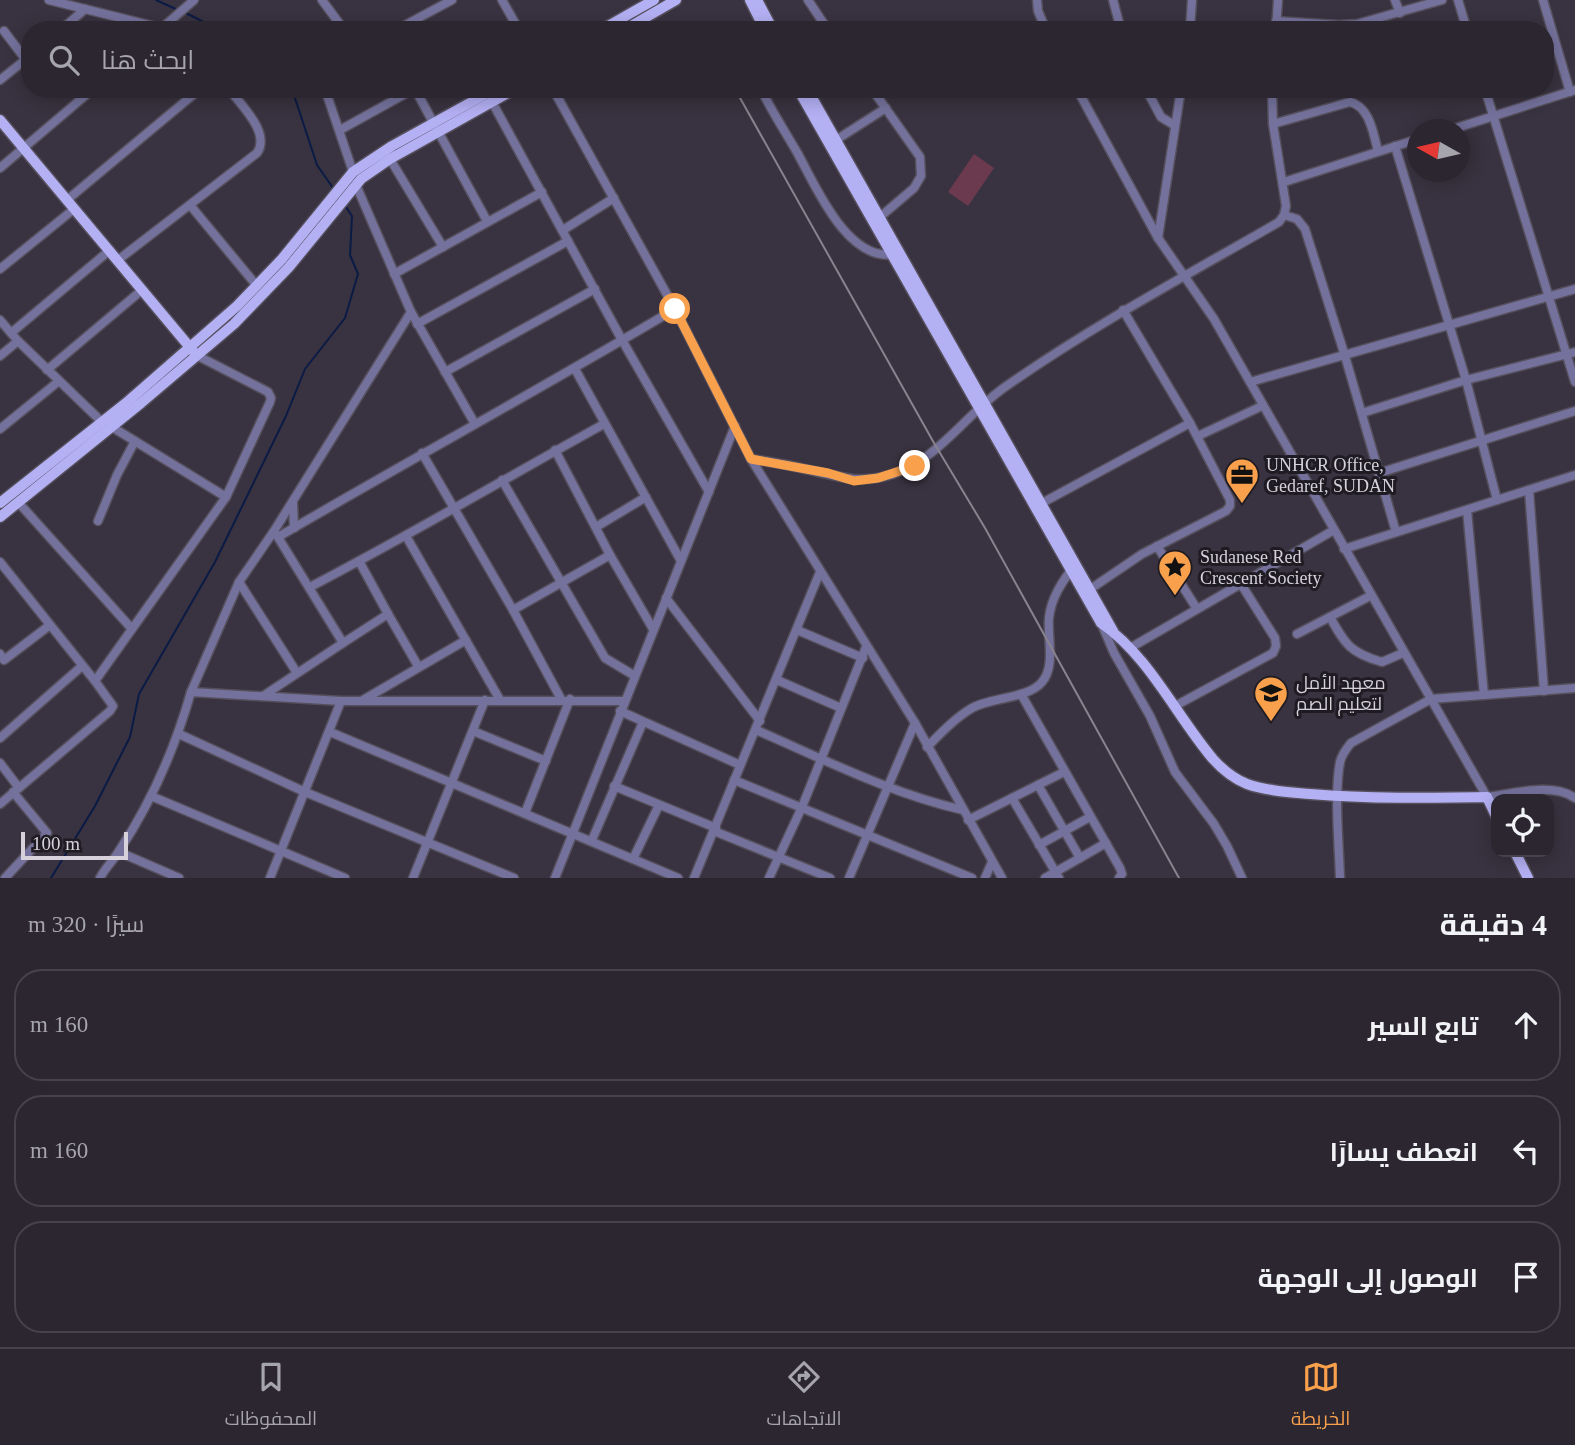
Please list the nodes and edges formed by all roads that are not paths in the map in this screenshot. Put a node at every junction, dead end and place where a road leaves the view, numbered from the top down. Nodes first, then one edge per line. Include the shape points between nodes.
1 (49, 0) edge
2 (193, 0) edge
3 (322, 0) edge
4 (452, 0) edge
5 (502, 0) edge
6 (654, 0) edge
7 (676, 0) edge
8 (750, 0) edge
9 (757, 0) edge
10 (808, 0) edge
11 (1037, 0) edge
12 (1113, 0) edge
13 (1192, 0) edge
14 (1278, 0) edge
15 (1395, 0) edge
16 (1442, 0) edge
17 (1458, 0) edge
18 (1544, 0) edge
19 (661, 4) edge
20 (85, 9) junction
21 (1400, 13) junction
22 (71, 21) edge
23 (138, 21) edge
24 (171, 21) edge
25 (338, 21) edge
26 (413, 21) edge
27 (514, 21) edge
28 (617, 21) edge
29 (637, 21) edge
30 (760, 21) edge
31 (769, 21) edge
32 (822, 21) edge
33 (1042, 21) edge
34 (1119, 21) edge
35 (1191, 21) edge
36 (1276, 21) edge
37 (1369, 21) edge
38 (1464, 21) edge
39 (1550, 21) edge
40 (4, 31) dead end
41 (1554, 32) edge
42 (21, 50) edge
43 (21, 64) edge
44 (0, 80) edge
45 (1572, 91) edge
46 (1554, 97) edge
47 (82, 98) edge
48 (189, 98) edge
49 (235, 98) edge
50 (328, 98) edge
51 (399, 98) edge
52 (420, 98) edge
53 (481, 98) edge
54 (499, 98) edge
55 (558, 98) edge
56 (766, 98) edge
57 (803, 98) edge
58 (812, 98) edge
59 (879, 98) edge
60 (1082, 98) edge
61 (1151, 98) edge
62 (1179, 98) edge
63 (1272, 98) edge
64 (1488, 98) edge
65 (1551, 98) edge
66 (492, 102) junction
67 (886, 108) junction
68 (1493, 117) junction
69 (0, 120) edge
70 (1273, 124) junction
71 (1470, 124) edge
72 (1174, 125) junction
73 (436, 128) junction
74 (340, 130) junction
75 (836, 139) junction
76 (1407, 142) edge
77 (1395, 146) junction
78 (23, 149) junction
79 (1378, 151) junction
80 (390, 159) junction
81 (0, 168) edge
82 (353, 172) junction
83 (1284, 182) junction
84 (356, 185) junction
85 (542, 192) junction
86 (614, 198) junction
87 (67, 200) junction
88 (190, 205) junction
89 (74, 209) junction
90 (1284, 215) junction
91 (880, 216) junction
92 (487, 221) junction
93 (563, 230) junction
94 (1158, 238) junction
95 (568, 241) junction
96 (443, 247) junction
97 (110, 250) junction
98 (895, 254) junction
99 (118, 260) junction
100 (0, 269) edge
101 (394, 274) junction
102 (1185, 275) junction
103 (257, 286) junction
104 (595, 289) junction
105 (1575, 289) edge
106 (142, 290) junction
107 (1549, 296) junction
108 (675, 309) junction
109 (1123, 310) junction
110 (411, 312) junction
111 (0, 320) edge
112 (417, 324) junction
113 (1450, 326) junction
114 (11, 333) junction
115 (622, 340) junction
116 (18, 341) junction
117 (194, 352) junction
118 (1571, 353) edge
119 (0, 356) edge
120 (1345, 356) junction
121 (575, 369) junction
122 (47, 370) junction
123 (445, 372) junction
124 (1466, 380) junction
125 (59, 381) junction
126 (1250, 382) junction
127 (1575, 382) edge
128 (982, 406) junction
129 (1262, 406) junction
130 (1575, 411) edge
131 (1362, 412) junction
132 (1190, 423) junction
133 (107, 424) junction
134 (475, 424) junction
135 (604, 424) junction
136 (735, 426) junction
137 (0, 429) edge
138 (1198, 436) junction
139 (135, 440) junction
140 (1483, 442) junction
141 (555, 450) junction
142 (422, 453) junction
143 (751, 459) junction
144 (1379, 473) junction
145 (1575, 475) edge
146 (502, 480) junction
147 (1529, 490) junction
148 (709, 492) junction
149 (226, 497) junction
150 (646, 497) junction
151 (1497, 500) junction
152 (18, 502) junction
153 (293, 502) junction
154 (1042, 503) junction
155 (1, 507) edge
156 (454, 508) junction
157 (1467, 510) junction
158 (98, 521) dead end
159 (596, 527) junction
160 (294, 528) junction
161 (1334, 530) junction
162 (1396, 532) junction
163 (276, 534) junction
164 (406, 536) junction
165 (1157, 545) junction
166 (1344, 549) junction
167 (610, 555) junction
168 (359, 561) junction
169 (681, 561) junction
170 (0, 562) edge
171 (1073, 567) junction
172 (820, 572) junction
173 (239, 582) junction
174 (562, 582) junction
175 (1241, 584) junction
176 (310, 587) junction
177 (1087, 591) junction
178 (1370, 596) junction
179 (666, 598) junction
180 (1197, 609) junction
181 (513, 610) junction
182 (388, 614) junction
183 (1329, 617) junction
184 (1101, 623) junction
185 (50, 625) junction
186 (132, 629) junction
187 (653, 629) junction
188 (797, 630) junction
189 (1113, 631) junction
190 (1297, 634) dead end
191 (466, 640) junction
192 (343, 643) junction
193 (866, 646) junction
194 (1130, 648) junction
195 (1403, 653) junction
196 (1, 659) edge
197 (863, 659) junction
198 (82, 666) junction
199 (418, 666) junction
200 (297, 673) junction
201 (635, 676) junction
202 (777, 680) junction
203 (95, 681) junction
204 (1575, 688) edge
205 (1544, 691) junction
206 (191, 692) junction
207 (1021, 694) junction
208 (1484, 695) junction
209 (263, 696) junction
210 (565, 699) junction
211 (1430, 699) junction
212 (485, 700) junction
213 (500, 700) junction
214 (341, 701) junction
215 (360, 701) junction
216 (625, 701) junction
217 (1175, 706) junction
218 (841, 708) junction
219 (620, 712) junction
220 (760, 721) junction
221 (643, 722) junction
222 (915, 723) junction
223 (756, 730) junction
224 (473, 731) junction
225 (330, 732) junction
226 (179, 734) junction
227 (0, 738) edge
228 (927, 747) junction
229 (822, 759) junction
230 (546, 761) junction
231 (0, 764) edge
232 (740, 765) junction
233 (1064, 772) junction
234 (734, 780) junction
235 (453, 782) junction
236 (1038, 785) junction
237 (614, 786) junction
238 (889, 786) junction
239 (16, 790) junction
240 (305, 792) junction
241 (151, 796) junction
242 (1338, 796) junction
243 (1487, 797) junction
244 (1012, 798) junction
245 (1575, 799) edge
246 (0, 804) edge
247 (659, 805) junction
248 (1491, 805) edge
249 (802, 807) junction
250 (963, 810) junction
251 (525, 813) junction
252 (1090, 817) junction
253 (968, 820) junction
254 (715, 830) junction
255 (1064, 830) junction
256 (573, 833) junction
257 (867, 835) junction
258 (592, 840) junction
259 (427, 842) junction
260 (1106, 843) junction
261 (1039, 845) junction
262 (282, 851) junction
263 (119, 852) junction
264 (779, 857) junction
265 (1518, 857) edge
266 (1080, 858) junction
267 (634, 859) junction
268 (992, 862) junction
269 (1057, 875) edge
270 (5, 878) edge
271 (100, 878) edge
272 (179, 878) edge
273 (270, 878) edge
274 (345, 878) edge
275 (413, 878) edge
276 (514, 878) edge
277 (555, 878) edge
278 (678, 878) edge
279 (694, 878) edge
280 (769, 878) edge
281 (830, 878) edge
282 (849, 878) edge
283 (972, 878) edge
284 (985, 878) edge
285 (1002, 878) edge
286 (1045, 878) edge
287 (1119, 878) edge
288 (1242, 878) edge
289 (1340, 878) edge
290 (1528, 878) edge

1 - 20 street
2 - 24 street
3 - 25 street
4 - 26 street
5 - 27 street
6 - 28 main road
7 - 19 main road
8 - 30 main road
9 - 31 main road
10 - 32 street
11 - 33 street
12 - 34 street
13 - 35 street
14 - 36 street
15 - 21 street
16 - 21 street
17 - 38 street
18 - 39 street
19 - 29 main road
20 - 22 street
20 - 23 street
21 - 37 street
40 - 42 street
41 - 45 street
43 - 44 street
45 - 46 street
47 - 78 street
48 - 87 street
49 - 88 street via 261,134 261,146
50 - 74 street
51 - 74 street
52 - 73 street
53 - 73 main road
54 - 66 main road
55 - 86 street
56 - 98 street via 841,227 867,249
57 - 98 main road
58 - 75 main road
59 - 67 street
60 - 94 street
61 - 72 street via 1161,117
62 - 72 street
63 - 70 street
64 - 68 street
65 - 68 street
66 - 73 main road
66 - 85 street
67 - 75 street
67 - 91 street via 920,157 921,176 914,188
68 - 71 street
68 - 107 street
69 - 78 main road
70 - 79 street via 1350,102 1359,104
70 - 83 street
72 - 94 street
73 - 80 main road
73 - 82 main road via 373,157
73 - 92 street
74 - 82 street
75 - 91 main road
76 - 77 street
77 - 79 street
77 - 113 street
78 - 81 street
78 - 87 main road
79 - 83 street
80 - 84 main road
80 - 96 street
82 - 103 main road
83 - 90 street
84 - 101 street
84 - 117 main road via 257,301
85 - 92 street
85 - 93 street
86 - 93 street
86 - 108 street
87 - 89 main road
88 - 99 street
88 - 103 street
89 - 97 main road
89 - 100 street
90 - 102 street
90 - 120 street via 1297,219 1305,229
91 - 98 main road
92 - 96 street
93 - 95 street
94 - 102 street
95 - 104 street
95 - 112 street
96 - 101 street
97 - 99 main road
97 - 114 street
98 - 128 main road
99 - 106 main road
101 - 110 street
102 - 109 street
102 - 126 street
103 - 117 main road
104 - 115 street
104 - 123 street
105 - 107 street
106 - 117 main road
106 - 122 street
107 - 113 street
107 - 118 street
108 - 115 street
108 - 136 street
109 - 128 street
109 - 132 street
110 - 112 street
110 - 153 street
111 - 114 street
112 - 123 street
113 - 120 street
113 - 124 street
114 - 116 street
115 - 121 street
115 - 148 street
116 - 119 street
116 - 122 street
117 - 133 main road
117 - 149 street via 268,392 271,398
118 - 124 street
118 - 127 street
120 - 126 street
120 - 131 street
121 - 134 street
121 - 135 street
122 - 125 street
123 - 134 street
124 - 131 street
124 - 140 street
125 - 133 street
125 - 137 street
126 - 129 street
128 - 143 street via 915,466 878,478 854,481
128 - 154 main road
128 - 171 main road
129 - 138 street
129 - 161 street
130 - 140 street
131 - 144 street
132 - 138 street
132 - 154 street
133 - 139 street
133 - 152 main road
133 - 155 main road
134 - 142 street
135 - 141 street
135 - 150 street
136 - 143 street
136 - 148 street
138 - 165 street via 1230,506
139 - 149 street
139 - 158 street
140 - 144 street
140 - 151 street
141 - 146 street
141 - 159 street
142 - 156 street
142 - 160 street
143 - 172 street
144 - 162 street
145 - 147 street
146 - 156 street
146 - 174 street
147 - 151 street
147 - 205 street
148 - 169 street
149 - 186 street
150 - 159 street
150 - 169 street
151 - 157 street
152 - 155 main road
152 - 186 street
153 - 160 street
153 - 163 street
154 - 171 main road
156 - 164 street
156 - 181 street
157 - 162 street
157 - 208 street
159 - 167 street
160 - 163 street
161 - 166 street
161 - 175 street
162 - 166 street
163 - 173 street
163 - 176 street
164 - 168 street
164 - 191 street
165 - 177 street
165 - 180 street
166 - 178 street
167 - 174 street
167 - 187 street
168 - 176 street
168 - 182 street
169 - 179 street
170 - 185 street
171 - 177 main road
171 - 207 street via 1052,603 1047,672 1042,683
172 - 188 street
172 - 193 street
173 - 200 street
173 - 206 street
174 - 181 street
174 - 201 street via 605,658
175 - 180 street
175 - 217 street via 1275,638 1273,653
176 - 192 street
177 - 184 main road
177 - 189 main road
178 - 183 street
178 - 195 street
179 - 187 street
179 - 220 street
180 - 194 street
181 - 210 street
182 - 192 street
182 - 199 street
183 - 190 street
183 - 195 street via 1358,654 1382,662
184 - 189 main road
184 - 288 street via 1175,772 1221,835
185 - 196 street
185 - 198 street
186 - 203 street
187 - 201 street
188 - 197 street
188 - 202 street
189 - 194 main road
191 - 199 street
191 - 213 street
192 - 200 street
193 - 197 street
193 - 222 street
194 - 217 main road
195 - 211 street
197 - 218 street
198 - 203 street
198 - 227 street
199 - 215 street
200 - 209 street
201 - 216 street
202 - 218 street
202 - 220 street
203 - 239 street via 112,709
204 - 205 street
205 - 208 street
206 - 209 street
206 - 226 street
207 - 228 street via 974,707
207 - 233 street
208 - 211 street
209 - 214 street
210 - 213 street
210 - 216 street
210 - 230 street
211 - 242 street via 1351,743 1340,762
211 - 243 street
212 - 213 street
212 - 215 street
212 - 224 street
214 - 215 street
214 - 225 street
216 - 219 street
217 - 242 main road via 1229,774 1267,789
218 - 229 street
219 - 221 street
219 - 256 street
220 - 223 street
221 - 232 street
221 - 237 street
222 - 228 street
222 - 238 street
223 - 229 street
223 - 232 street
224 - 230 street
224 - 235 street
225 - 235 street
225 - 240 street
226 - 240 street
226 - 241 street
228 - 250 street
229 - 238 street
229 - 249 street
230 - 251 street
231 - 239 street
232 - 234 street
233 - 236 street
233 - 252 street
234 - 249 street
234 - 254 street
235 - 251 street
235 - 259 street
236 - 244 street
236 - 255 street
237 - 247 street
237 - 258 street
238 - 250 street
238 - 257 street
239 - 246 street
239 - 270 street via 47,833
240 - 259 street
240 - 262 street
241 - 262 street
241 - 263 street
242 - 243 main road
242 - 289 street
243 - 245 street via 1550,790
243 - 248 main road
244 - 253 street
244 - 261 street
247 - 254 street
247 - 267 street
249 - 257 street
249 - 264 street
250 - 253 street
251 - 256 street
252 - 255 street
252 - 260 street
253 - 268 street
254 - 264 street
254 - 279 street
255 - 261 street
255 - 266 street
256 - 258 street
256 - 277 street
257 - 282 street
257 - 283 street
258 - 267 street
259 - 275 street
259 - 276 street
260 - 266 street
260 - 287 street via 1122,872
261 - 269 street
262 - 273 street
262 - 274 street
263 - 271 street
263 - 272 street
264 - 280 street
264 - 281 street
265 - 290 main road
266 - 269 street
267 - 278 street
268 - 284 street
268 - 285 street
269 - 286 street

